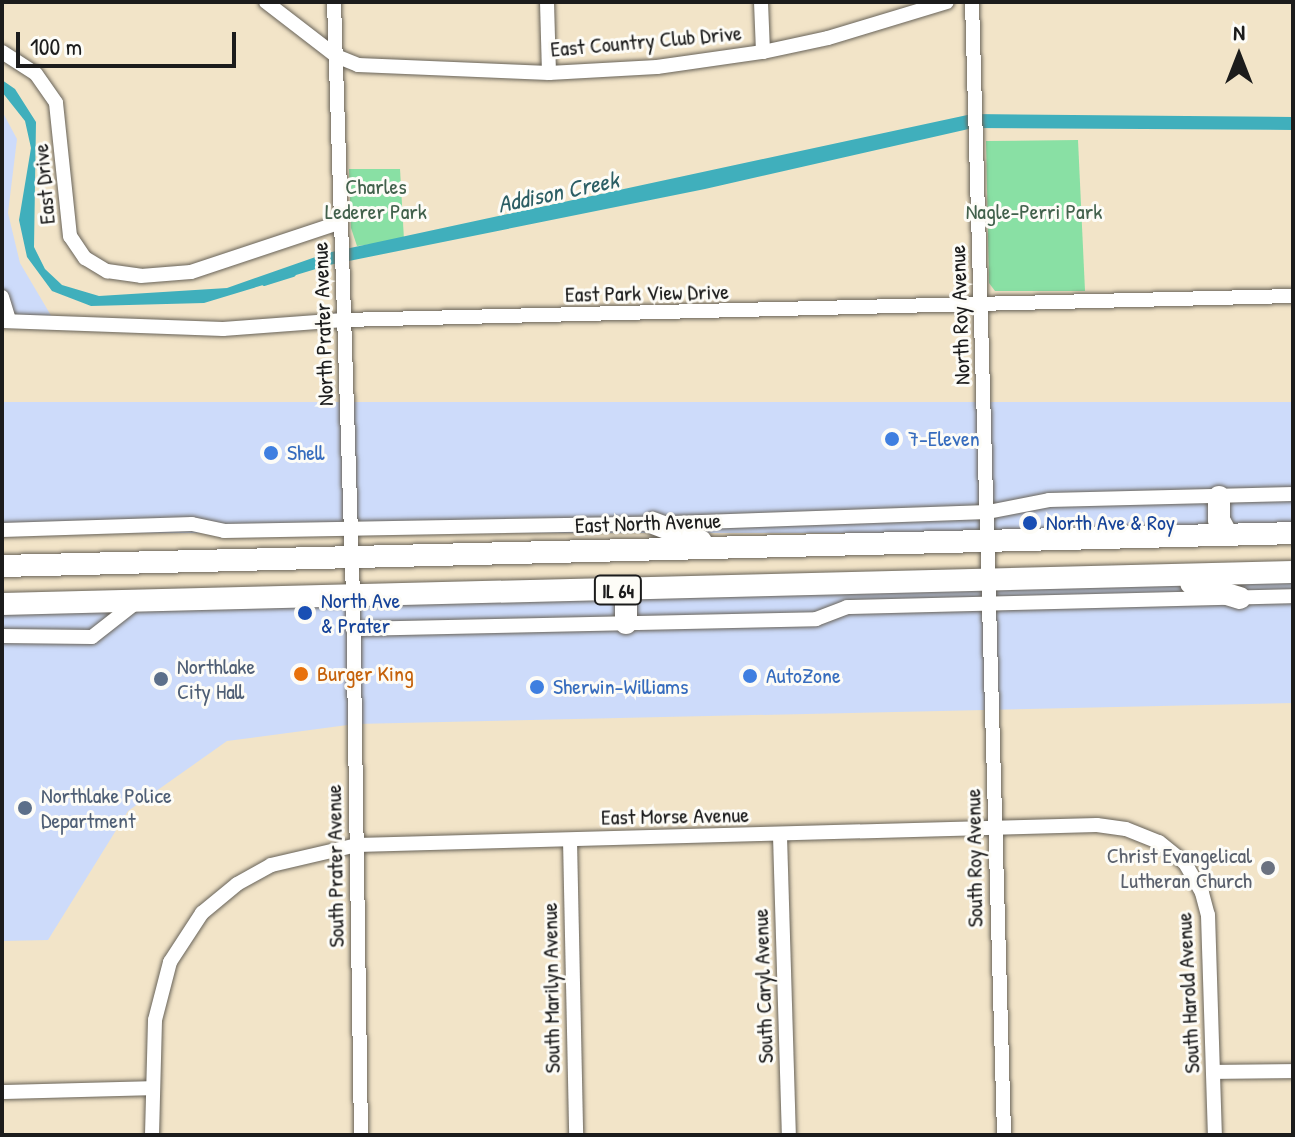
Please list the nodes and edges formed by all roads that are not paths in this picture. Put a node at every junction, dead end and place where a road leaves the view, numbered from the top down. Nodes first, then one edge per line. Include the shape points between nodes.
1 (266, 2) edge
2 (334, 2) edge
3 (547, 2) edge
4 (761, 2) edge
5 (947, 2) edge
6 (972, 2) edge
7 (2, 52) edge
8 (763, 52) junction
9 (336, 56) junction
10 (549, 73) junction
11 (341, 222) junction
12 (1293, 296) edge
13 (2, 297) edge
14 (982, 308) junction
15 (5, 320) edge
16 (344, 320) junction
17 (1293, 494) edge
18 (1219, 497) junction
19 (988, 512) junction
20 (653, 523) junction
21 (2, 530) edge
22 (351, 530) junction
23 (1293, 533) edge
24 (1227, 535) junction
25 (989, 541) junction
26 (729, 548) junction
27 (352, 557) junction
28 (2, 566) edge
29 (1293, 572) edge
30 (1155, 576) junction
31 (990, 579) junction
32 (626, 590) junction
33 (353, 596) junction
34 (1293, 596) edge
35 (1240, 598) junction
36 (138, 601) junction
37 (2, 604) edge
38 (991, 604) junction
39 (626, 623) junction
40 (353, 629) junction
41 (2, 636) edge
42 (994, 826) junction
43 (780, 836) junction
44 (570, 840) junction
45 (357, 845) junction
46 (1293, 1071) edge
47 (1214, 1072) junction
48 (151, 1088) junction
49 (2, 1092) edge
50 (152, 1135) edge
51 (361, 1135) edge
52 (576, 1135) edge
53 (789, 1135) edge
54 (1004, 1135) edge
55 (1215, 1135) edge

1 - 9 street, East Country Club Drive
2 - 9 street, North Prater Avenue
3 - 10 street
4 - 8 street
5 - 8 street, East Country Club Drive
6 - 14 street, North Roy Avenue
7 - 11 street, East Drive via 36,74 56,103 70,236 85,258 107,271 141,276 191,272
8 - 10 street, East Country Club Drive via 657,67
9 - 10 street, East Country Club Drive via 358,65 417,70
9 - 11 street, North Prater Avenue
11 - 16 street, North Prater Avenue
12 - 14 street, East Park View Drive
13 - 15 street
14 - 16 street, East Park View Drive
14 - 19 street, North Roy Avenue
15 - 16 street, East Park View Drive via 210,329
16 - 22 street, North Prater Avenue
17 - 18 street, East North Avenue
18 - 19 street, East North Avenue via 1049,500
18 - 24 main road via 1219,520
19 - 20 street, East North Avenue
19 - 25 street, North Roy Avenue
20 - 22 street, East North Avenue
20 - 26 main road
21 - 22 street, East North Avenue via 192,524 224,531
22 - 27 street, North Prater Avenue
23 - 24 main road, East North Avenue / IL 64
24 - 25 main road, East North Avenue / IL 64
25 - 26 main road, East North Avenue / IL 64
25 - 31 street, North Roy Avenue
26 - 27 main road, East North Avenue / IL 64
27 - 28 main road, East North Avenue / IL 64
27 - 33 street, North Prater Avenue
29 - 30 main road, IL 64
30 - 31 main road, IL 64
30 - 35 main road
31 - 32 main road, IL 64
31 - 38 street, South Roy Avenue
32 - 33 main road, IL 64
32 - 39 main road
33 - 36 main road, IL 64
33 - 40 street, South Prater Avenue
34 - 35 street
35 - 38 street
36 - 37 main road, IL 64
36 - 41 street via 92,637
38 - 39 street via 847,607 816,619
38 - 42 street, South Roy Avenue
39 - 40 street
40 - 45 street, South Prater Avenue
42 - 43 street, East Morse Avenue
42 - 47 street, South Harold Avenue via 1126,829 1159,842 1185,863 1208,915
42 - 54 street, South Roy Avenue
43 - 44 street, East Morse Avenue
43 - 53 street, South Caryl Avenue
44 - 45 street, East Morse Avenue
44 - 52 street, South Marilyn Avenue
45 - 48 street, East Morse Avenue via 271,865 202,913 170,962 155,1020
45 - 51 street, South Prater Avenue
46 - 47 street
47 - 55 street, South Harold Avenue
48 - 49 street
48 - 50 street, East Morse Avenue

